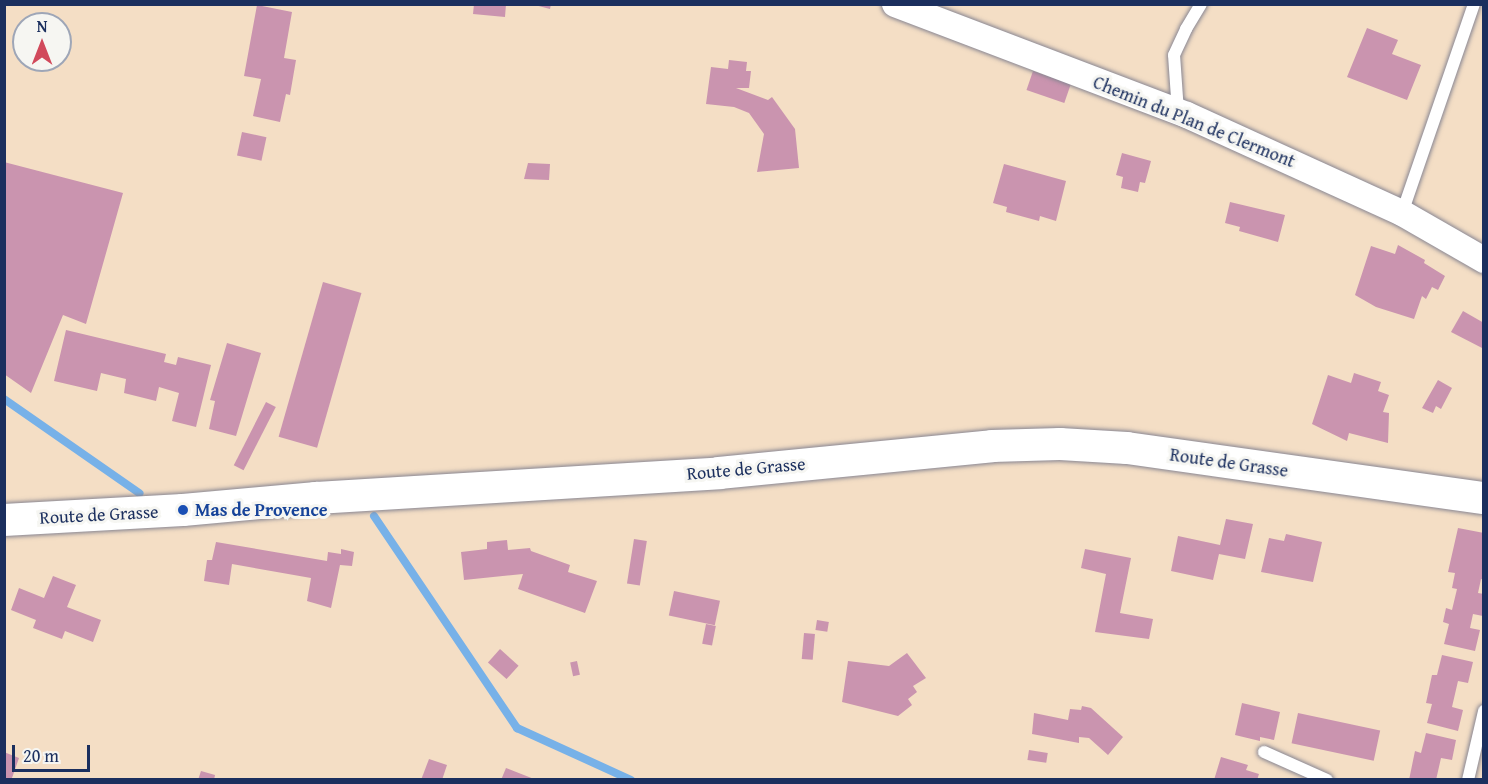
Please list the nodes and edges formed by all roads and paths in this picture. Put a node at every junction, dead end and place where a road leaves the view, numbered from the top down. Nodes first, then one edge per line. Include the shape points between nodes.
1 (895, 4) edge
2 (1201, 4) edge
3 (1474, 4) edge
4 (1178, 112) junction
5 (1402, 213) junction
6 (1484, 261) edge
7 (1484, 498) edge
8 (4, 520) edge
9 (1484, 711) edge
10 (1263, 752) dead end
11 (1327, 780) edge
12 (1467, 780) edge

1 - 4 street, Chemin du Plan de Clermont
2 - 4 lane via 1174,55
3 - 5 lane
4 - 5 street, Chemin du Plan de Clermont
5 - 6 street, Chemin du Plan de Clermont
7 - 8 street, Route de Grasse via 1127,448 1060,444 992,446 719,474
9 - 12 lane
10 - 11 lane

